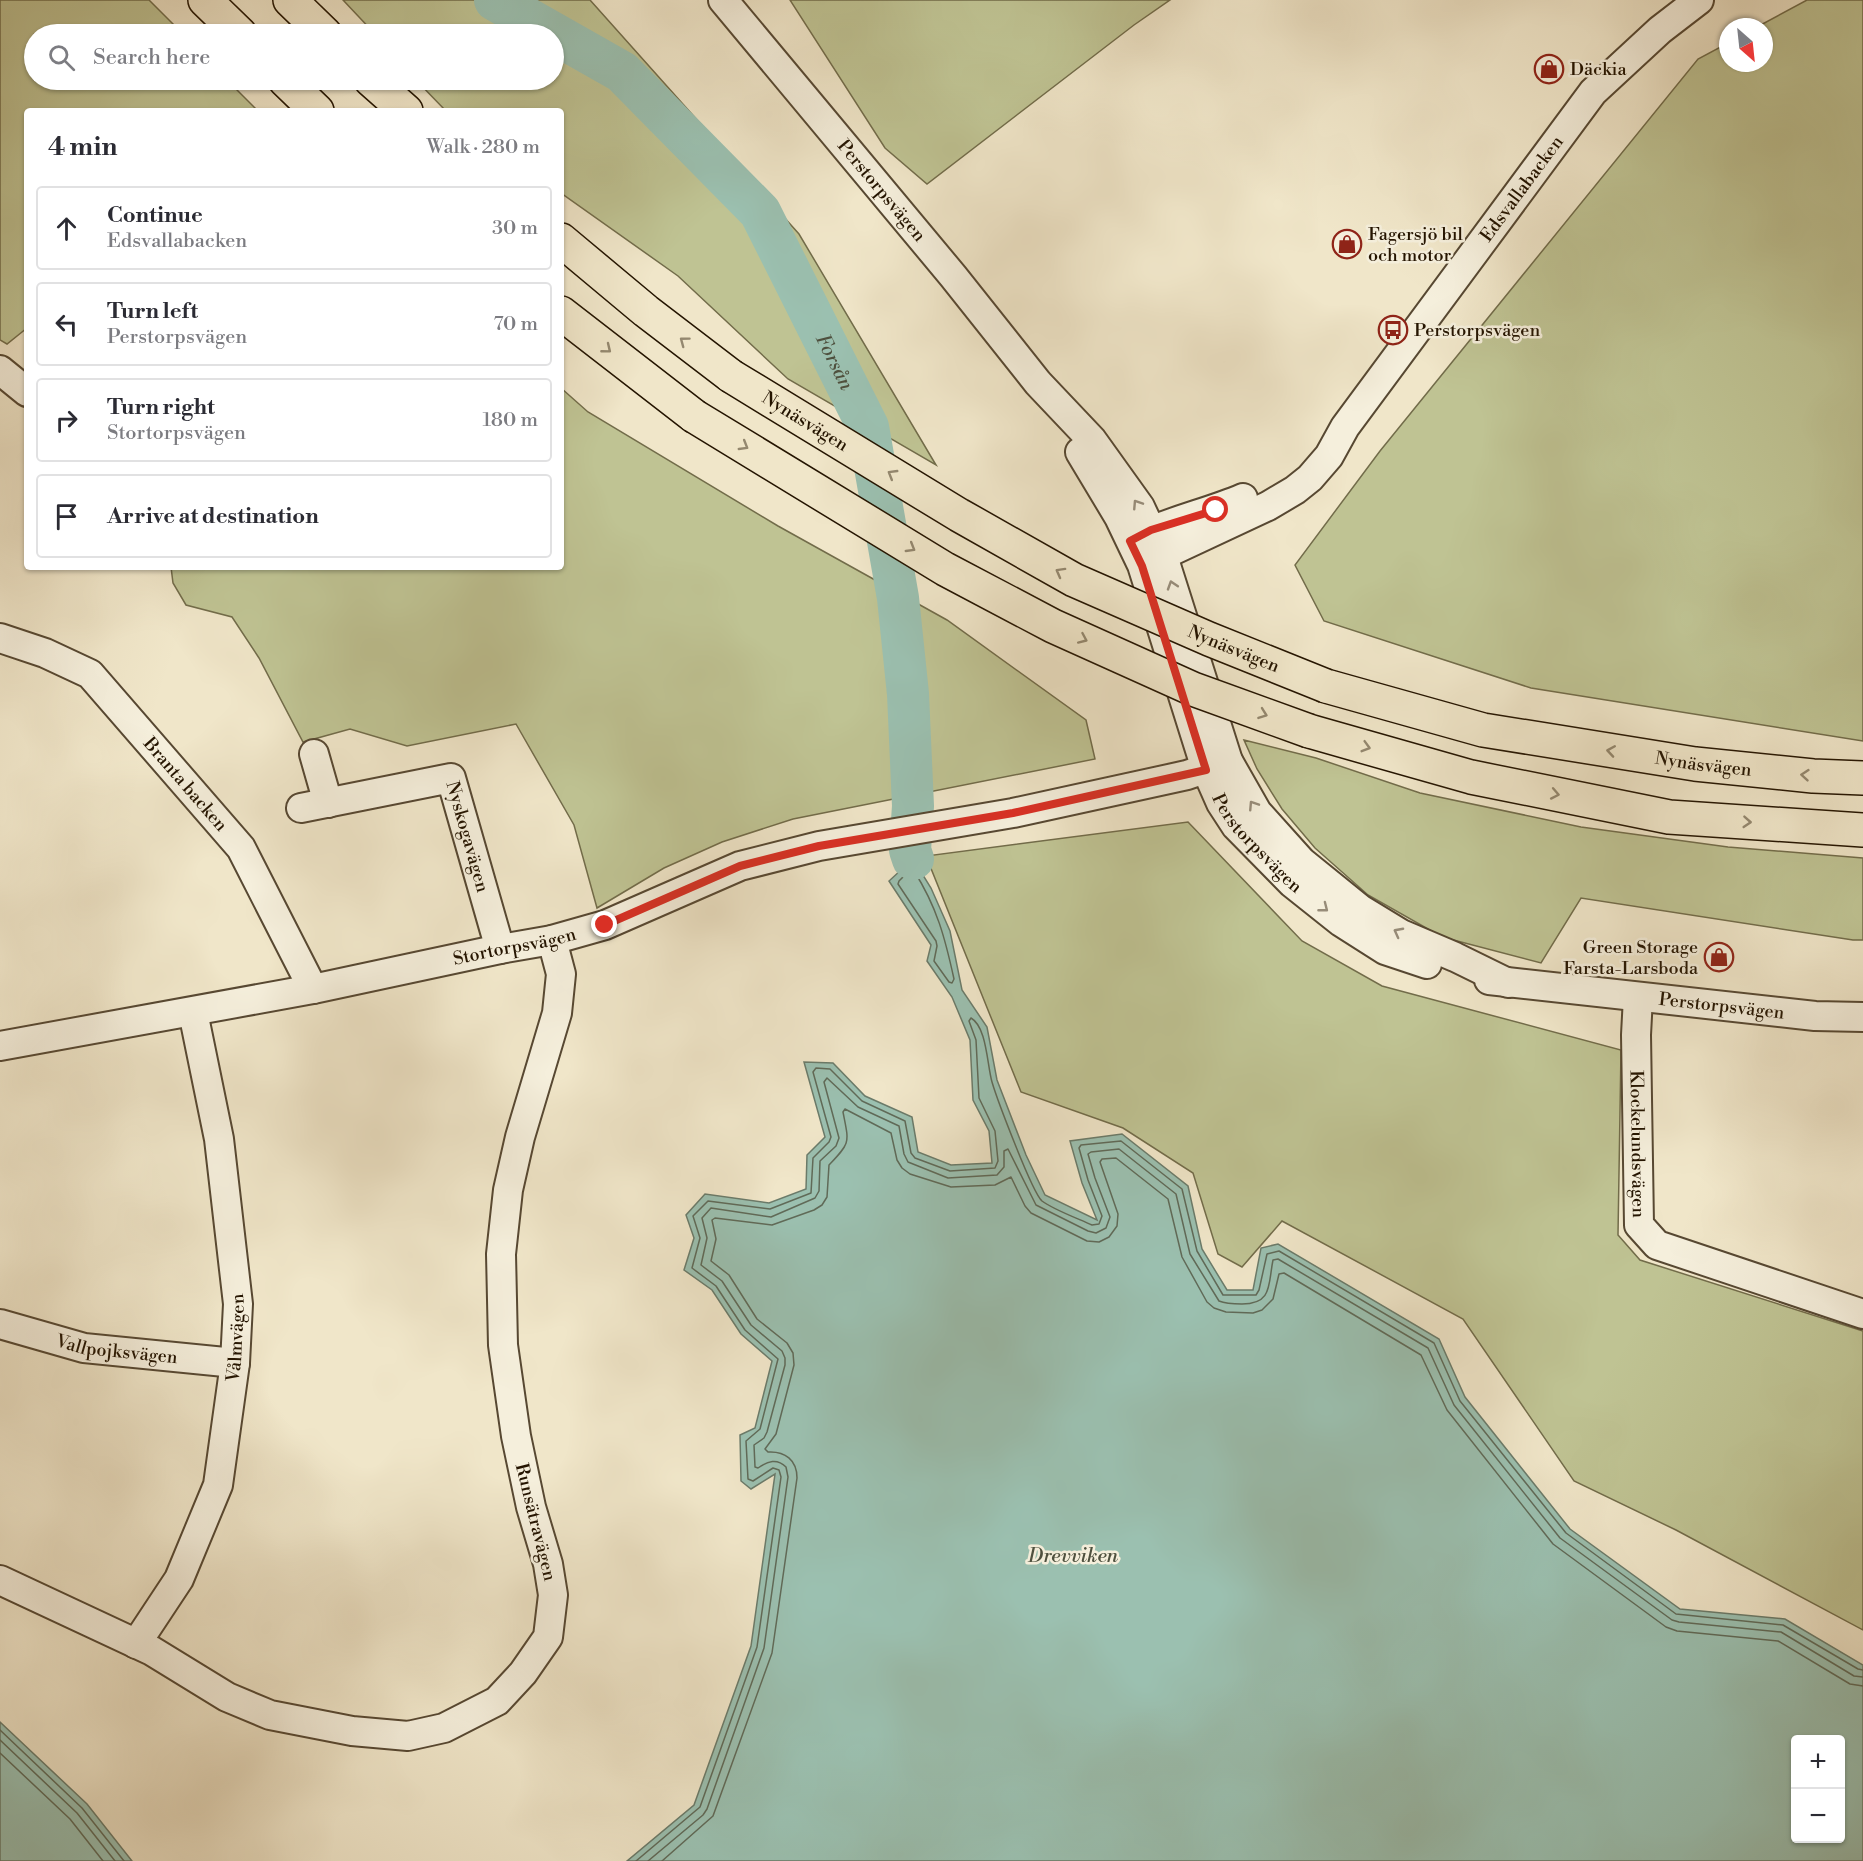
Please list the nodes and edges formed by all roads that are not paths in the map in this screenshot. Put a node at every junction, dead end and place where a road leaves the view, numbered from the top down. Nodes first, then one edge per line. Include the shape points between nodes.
1 (205, 0) edge
2 (290, 0) edge
3 (723, 0) edge
4 (1699, 0) edge
5 (230, 24) edge
6 (315, 24) edge
7 (295, 90) edge
8 (382, 90) edge
9 (314, 108) edge
10 (403, 108) edge
11 (564, 243) edge
12 (564, 315) edge
13 (0, 370) edge
14 (24, 390) edge
15 (1147, 548) junction
16 (0, 638) edge
17 (314, 754) dead end
18 (1217, 765) junction
19 (1863, 778) edge
20 (1863, 830) edge
21 (552, 940) junction
22 (500, 949) junction
23 (313, 988) junction
24 (1638, 997) junction
25 (193, 1012) junction
26 (1863, 1017) edge
27 (0, 1046) edge
28 (1863, 1314) edge
29 (0, 1324) edge
30 (235, 1363) junction
31 (0, 1580) edge
32 (136, 1644) junction

1 - 5 highway
2 - 6 highway
3 - 15 street, Perstorpsvägen via 1038,383 1119,516
4 - 15 street, Edsvallabacken via 1593,92 1345,427 1300,466
7 - 9 highway
8 - 10 highway
19 -> 11 highway, Nynäsvägen, bridge via 1695,764 1483,730 1326,686 1209,639 1074,580 731,376
12 -> 20 highway, bridge via 694,416 945,569 1053,626 1192,688 1310,731 1471,777 1669,817
13 - 14 street
15 - 18 street, Perstorpsvägen
16 - 23 street, Branta backen via 90,674 241,848
17 - 22 street, Nyskogavägen via 314,806 452,778
18 - 21 street, Stortorpsvägen via 1013,813 819,846 740,866 605,925
18 - 24 street, Perstorpsvägen via 1302,862 1360,909 1401,934 1508,983
21 - 22 street, Stortorpsvägen
21 - 32 street, Runsätravägen via 561,974 557,1013 520,1137 508,1190 501,1254 503,1345 516,1436 553,1595 548,1637 497,1701 444,1728 408,1736 352,1731 270,1716 227,1697
22 - 23 street, Stortorpsvägen
23 - 25 street, Stortorpsvägen
24 - 26 street, Perstorpsvägen via 1815,1016
24 - 28 street, Klockelundsvägen via 1639,1225 1657,1245
25 - 27 street, Stortorpsvägen
25 - 30 street, Vålmvägen via 219,1139 238,1304
29 - 30 street, Vallpojksvägen via 84,1348
30 - 32 street, Vålmvägen via 218,1485 179,1579
31 - 32 street, Runsätravägen

